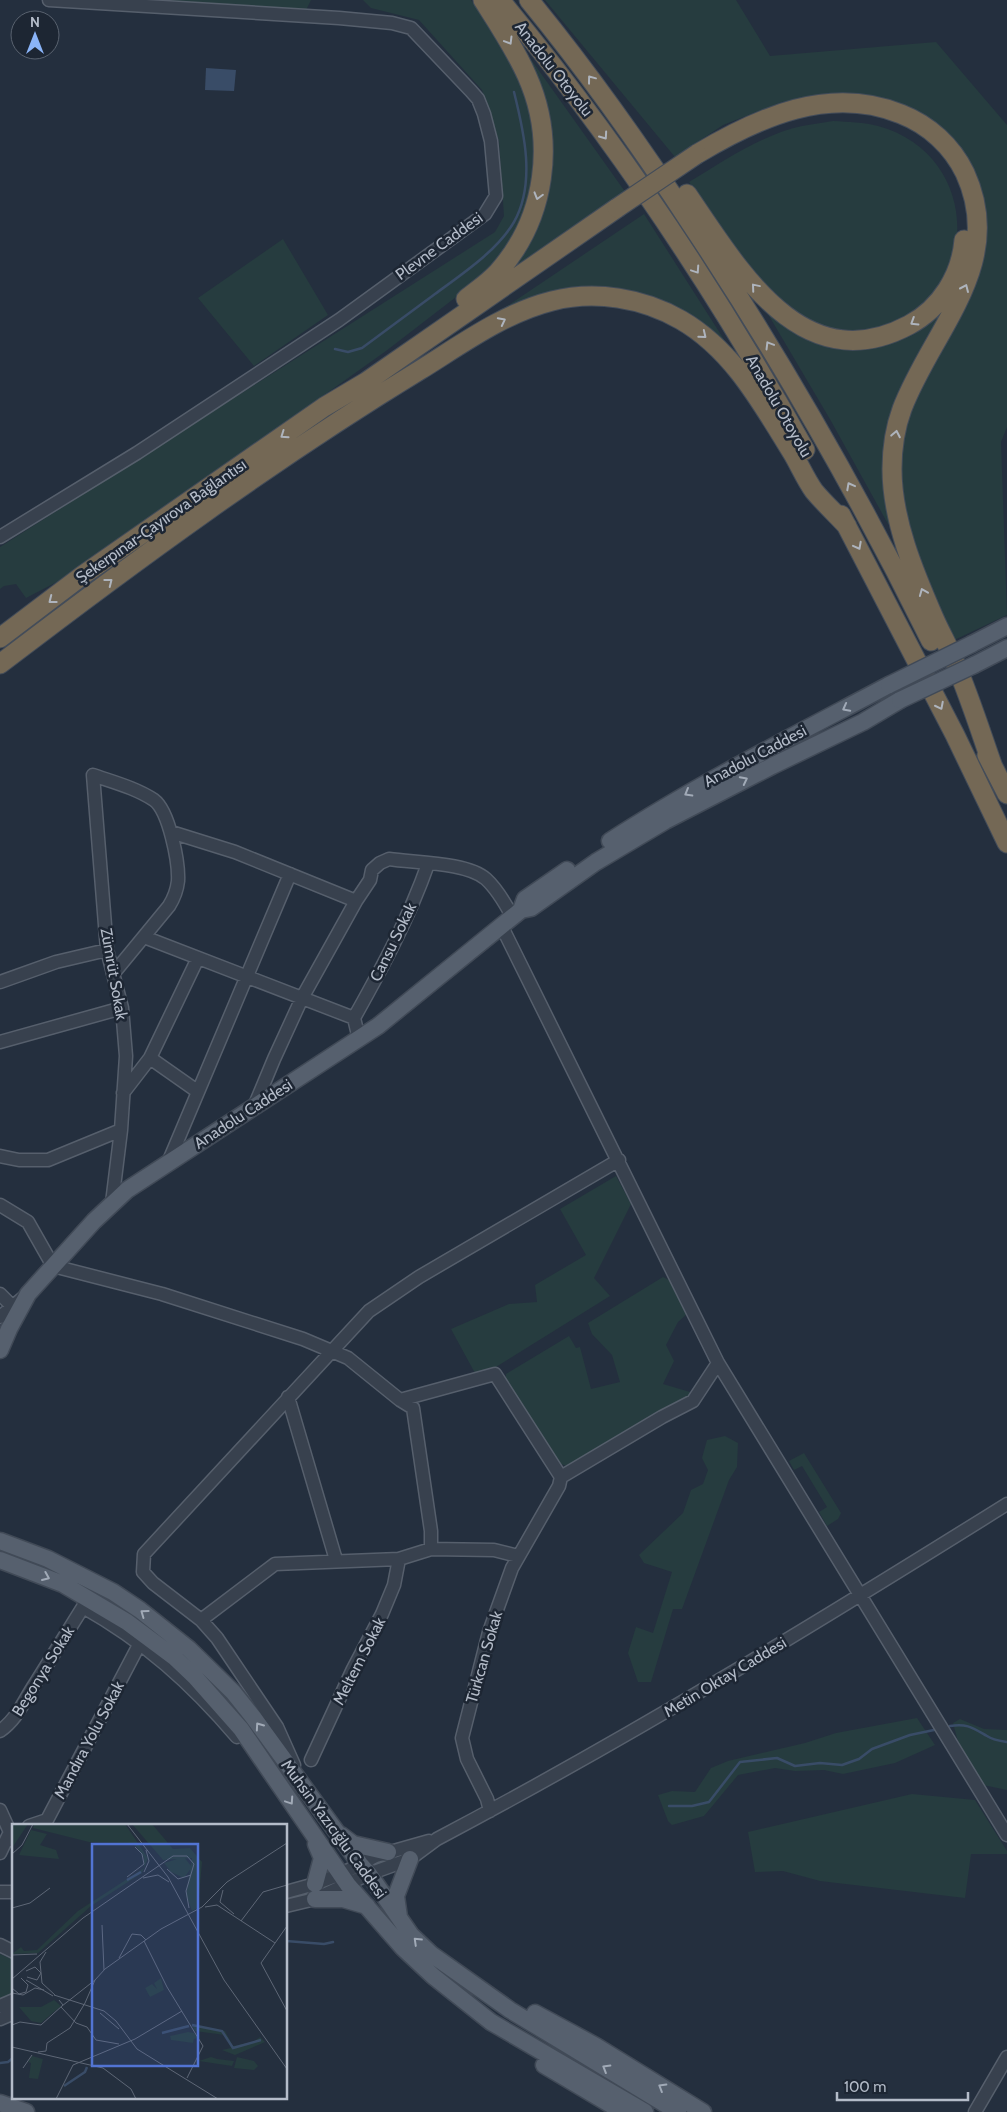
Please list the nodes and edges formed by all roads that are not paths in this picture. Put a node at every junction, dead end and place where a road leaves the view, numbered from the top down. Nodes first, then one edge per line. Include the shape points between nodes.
1 (49, 0) edge
2 (483, 0) edge
3 (500, 0) edge
4 (529, 0) edge
5 (617, 113) junction
6 (699, 160) junction
7 (621, 213) junction
8 (324, 407) junction
9 (254, 478) junction
10 (847, 526) junction
11 (0, 538) edge
12 (1007, 626) edge
13 (0, 638) edge
14 (1007, 648) edge
15 (0, 664) edge
16 (993, 767) junction
17 (1007, 794) edge
18 (171, 832) junction
19 (1007, 843) edge
20 (428, 864) junction
21 (290, 874) junction
22 (356, 901) junction
23 (511, 917) junction
24 (144, 937) junction
25 (107, 950) junction
26 (198, 958) junction
27 (113, 974) junction
28 (248, 977) junction
29 (0, 982) edge
30 (302, 998) junction
31 (122, 1008) junction
32 (354, 1018) junction
33 (359, 1039) junction
34 (0, 1042) edge
35 (150, 1058) junction
36 (197, 1091) junction
37 (124, 1093) junction
38 (254, 1107) junction
39 (121, 1130) junction
40 (0, 1156) edge
41 (619, 1160) junction
42 (168, 1163) junction
43 (112, 1202) junction
44 (0, 1206) edge
45 (53, 1266) junction
46 (0, 1294) edge
47 (28, 1294) junction
48 (12, 1306) junction
49 (0, 1317) edge
50 (0, 1350) edge
51 (331, 1352) junction
52 (718, 1363) junction
53 (288, 1397) junction
54 (400, 1400) junction
55 (561, 1477) junction
56 (1007, 1504) edge
57 (0, 1536) edge
58 (0, 1541) edge
59 (431, 1549) junction
60 (518, 1556) junction
61 (48, 1558) junction
62 (399, 1558) junction
63 (0, 1560) edge
64 (336, 1560) junction
65 (860, 1596) junction
66 (83, 1607) joint
67 (201, 1620) junction
68 (140, 1643) junction
69 (0, 1731) edge
70 (311, 1760) dead end
71 (278, 1784) junction
72 (303, 1786) junction
73 (0, 1810) edge
74 (490, 1811) junction
75 (35, 1824) edge
76 (310, 1831) junction
77 (338, 1833) junction
78 (12, 1835) edge
79 (1007, 1836) edge
80 (437, 1839) junction
81 (388, 1852) junction
82 (0, 1853) edge
83 (410, 1859) junction
84 (364, 1869) junction
85 (344, 1880) junction
86 (288, 1892) edge
87 (315, 1892) junction
88 (288, 1905) edge
89 (368, 1906) junction
90 (400, 1919) junction
91 (0, 1945) edge
92 (12, 1951) edge
93 (455, 1972) junction
94 (443, 1985) junction
95 (12, 2001) edge
96 (0, 2006) edge
97 (12, 2014) edge
98 (0, 2019) edge
99 (1007, 2057) edge
100 (0, 2103) edge
101 (26, 2112) edge
102 (622, 2112) edge
103 (645, 2112) edge
104 (678, 2112) edge
105 (703, 2112) edge
106 (975, 2112) edge

1 - 11 street, Plevne Caddesi via 339,18 411,28 478,100 491,141 496,196 485,214 339,320 137,453
2 -> 8 highway via 527,77 542,120 544,163 540,192 531,219 513,254 497,273
3 -> 10 highway, Anadolu Otoyolu via 592,118 725,313
5 -> 4 highway, Anadolu Otoyolu
6 -> 5 highway via 767,131 816,116 857,115 898,125 932,148 943,160 958,188 963,204 964,246 950,286 929,312 897,332 864,340 840,339 803,329 764,298 674,176
16 -> 5 highway, Anadolu Otoyolu via 914,608 803,402 742,301
6 - 7 highway, bridge
16 -> 6 highway via 956,664 916,574 900,526 893,479 895,434 902,410 971,274 978,213 966,177 950,150 925,126 893,110 858,103 813,104 774,114 730,134
7 - 8 highway
7 - 9 highway
8 -> 13 highway, Şekerpınar-Çayırova Bağlantısı via 84,575
9 -> 10 highway via 384,391 489,327 554,300 602,296 647,304 679,319 713,342 748,383 813,490
15 -> 9 highway, Şekerpınar-Çayırova Bağlantısı via 173,534
10 -> 19 highway, Anadolu Otoyolu
12 -> 23 main road, Anadolu Caddesi, bridge via 889,685 659,810 533,892
23 -> 14 main road, Anadolu Caddesi, bridge via 531,908 596,862 665,822
16 - 17 highway, Anadolu Otoyolu
18 - 21 street
18 - 24 street via 178,879 175,897
18 - 25 street, Zümrüt Sokak via 164,812 154,801 120,784 92,775
20 - 22 street via 389,859 380,863 372,870 370,880
20 - 23 street via 457,866 479,874 496,890
20 - 32 street, Cansu Sokak via 391,952
21 - 22 street
21 - 28 street
22 - 30 street
23 - 33 main road, Anadolu Caddesi
23 - 41 street
24 - 26 street
24 - 27 street
25 - 27 street, Zümrüt Sokak
25 - 29 street via 56,962
26 - 28 street
26 - 35 street
27 - 31 street, Zümrüt Sokak
28 - 30 street
28 - 36 street
30 - 32 street
30 - 38 street
31 - 34 street
31 - 37 street, Zümrüt Sokak via 126,1056
32 - 33 street
33 - 38 main road, Anadolu Caddesi
35 - 36 street
35 - 37 street
36 - 42 street
37 - 39 street, Zümrüt Sokak
38 - 42 main road, Anadolu Caddesi
39 - 40 street via 48,1160
39 - 43 street, Zümrüt Sokak
41 - 51 street via 420,1277 369,1311
41 - 52 street
42 - 43 main road, Anadolu Caddesi
43 - 45 main road, Anadolu Caddesi
44 - 45 street via 28,1222
45 - 47 main road, Anadolu Caddesi
45 - 51 street via 162,1294 303,1339
46 - 48 street
47 - 48 street
47 - 50 main road, Anadolu Caddesi
48 - 49 street
51 - 53 street
51 - 54 street via 348,1358
52 - 55 street via 693,1401
52 - 65 street
53 - 64 street
53 - 67 street via 144,1554 143,1572
54 - 55 street via 494,1374
54 - 59 street via 413,1408
55 - 60 street, Türkcan Sokak
56 - 65 street, Metin Oktay Caddesi
57 - 61 main road
58 - 61 main road, Muhsin Yazıcığlu Caddesi
59 - 60 street via 494,1550
59 - 62 street
60 - 74 street, Türkcan Sokak via 489,1632 462,1738 467,1760
72 -> 61 main road, Muhsin Yazıcığlu Caddesi via 233,1692 189,1648 113,1592
62 - 64 street
62 - 70 street, Meltem Sokak via 394,1585 382,1614
63 -> 71 main road, Muhsin Yazıcığlu Caddesi via 77,1592 174,1657 241,1729
64 - 67 street via 275,1564
65 - 74 street, Metin Oktay Caddesi via 634,1731
65 - 79 street
66 - 68 street, Muhsin Yazıcığlu Caddesi
66 - 69 street, Begonya Sokak via 22,1708
67 - 72 street via 217,1638 277,1727
68 - 71 street, Muhsin Yazıcığlu Caddesi via 185,1680
68 - 75 street, Mandıra Yolu Sokak via 47,1820
71 -> 76 main road, Muhsin Yazıcığlu Caddesi
72 - 77 main road, Muhsin Yazıcığlu Caddesi
73 - 78 street
74 - 80 street, Metin Oktay Caddesi
76 - 85 main road, Muhsin Yazıcığlu Caddesi
76 - 87 main road via 322,1858
77 - 81 main road via 354,1844
77 - 84 main road, Muhsin Yazıcığlu Caddesi
78 - 82 street
80 - 81 street, Metin Oktay Caddesi
80 - 83 street, Metin Oktay Caddesi
81 - 84 street, Metin Oktay Caddesi
83 - 84 street, Metin Oktay Caddesi
83 - 90 main road via 396,1896
84 - 85 street
84 - 90 main road, Muhsin Yazıcığlu Caddesi
85 - 87 street
85 - 89 main road, Muhsin Yazıcığlu Caddesi
86 - 87 street
87 - 88 street
87 - 89 main road
89 - 94 main road, Muhsin Yazıcığlu Caddesi via 404,1948
93 -> 90 main road, Muhsin Yazıcığlu Caddesi via 411,1935
91 - 92 street
104 -> 93 main road, Muhsin Yazıcığlu Caddesi via 510,2010
105 -> 93 main road via 566,2030
94 - 102 main road via 465,2014
94 - 103 main road, Muhsin Yazıcığlu Caddesi via 490,2022
95 - 96 street
97 - 98 street
99 - 106 street
100 - 101 main road

